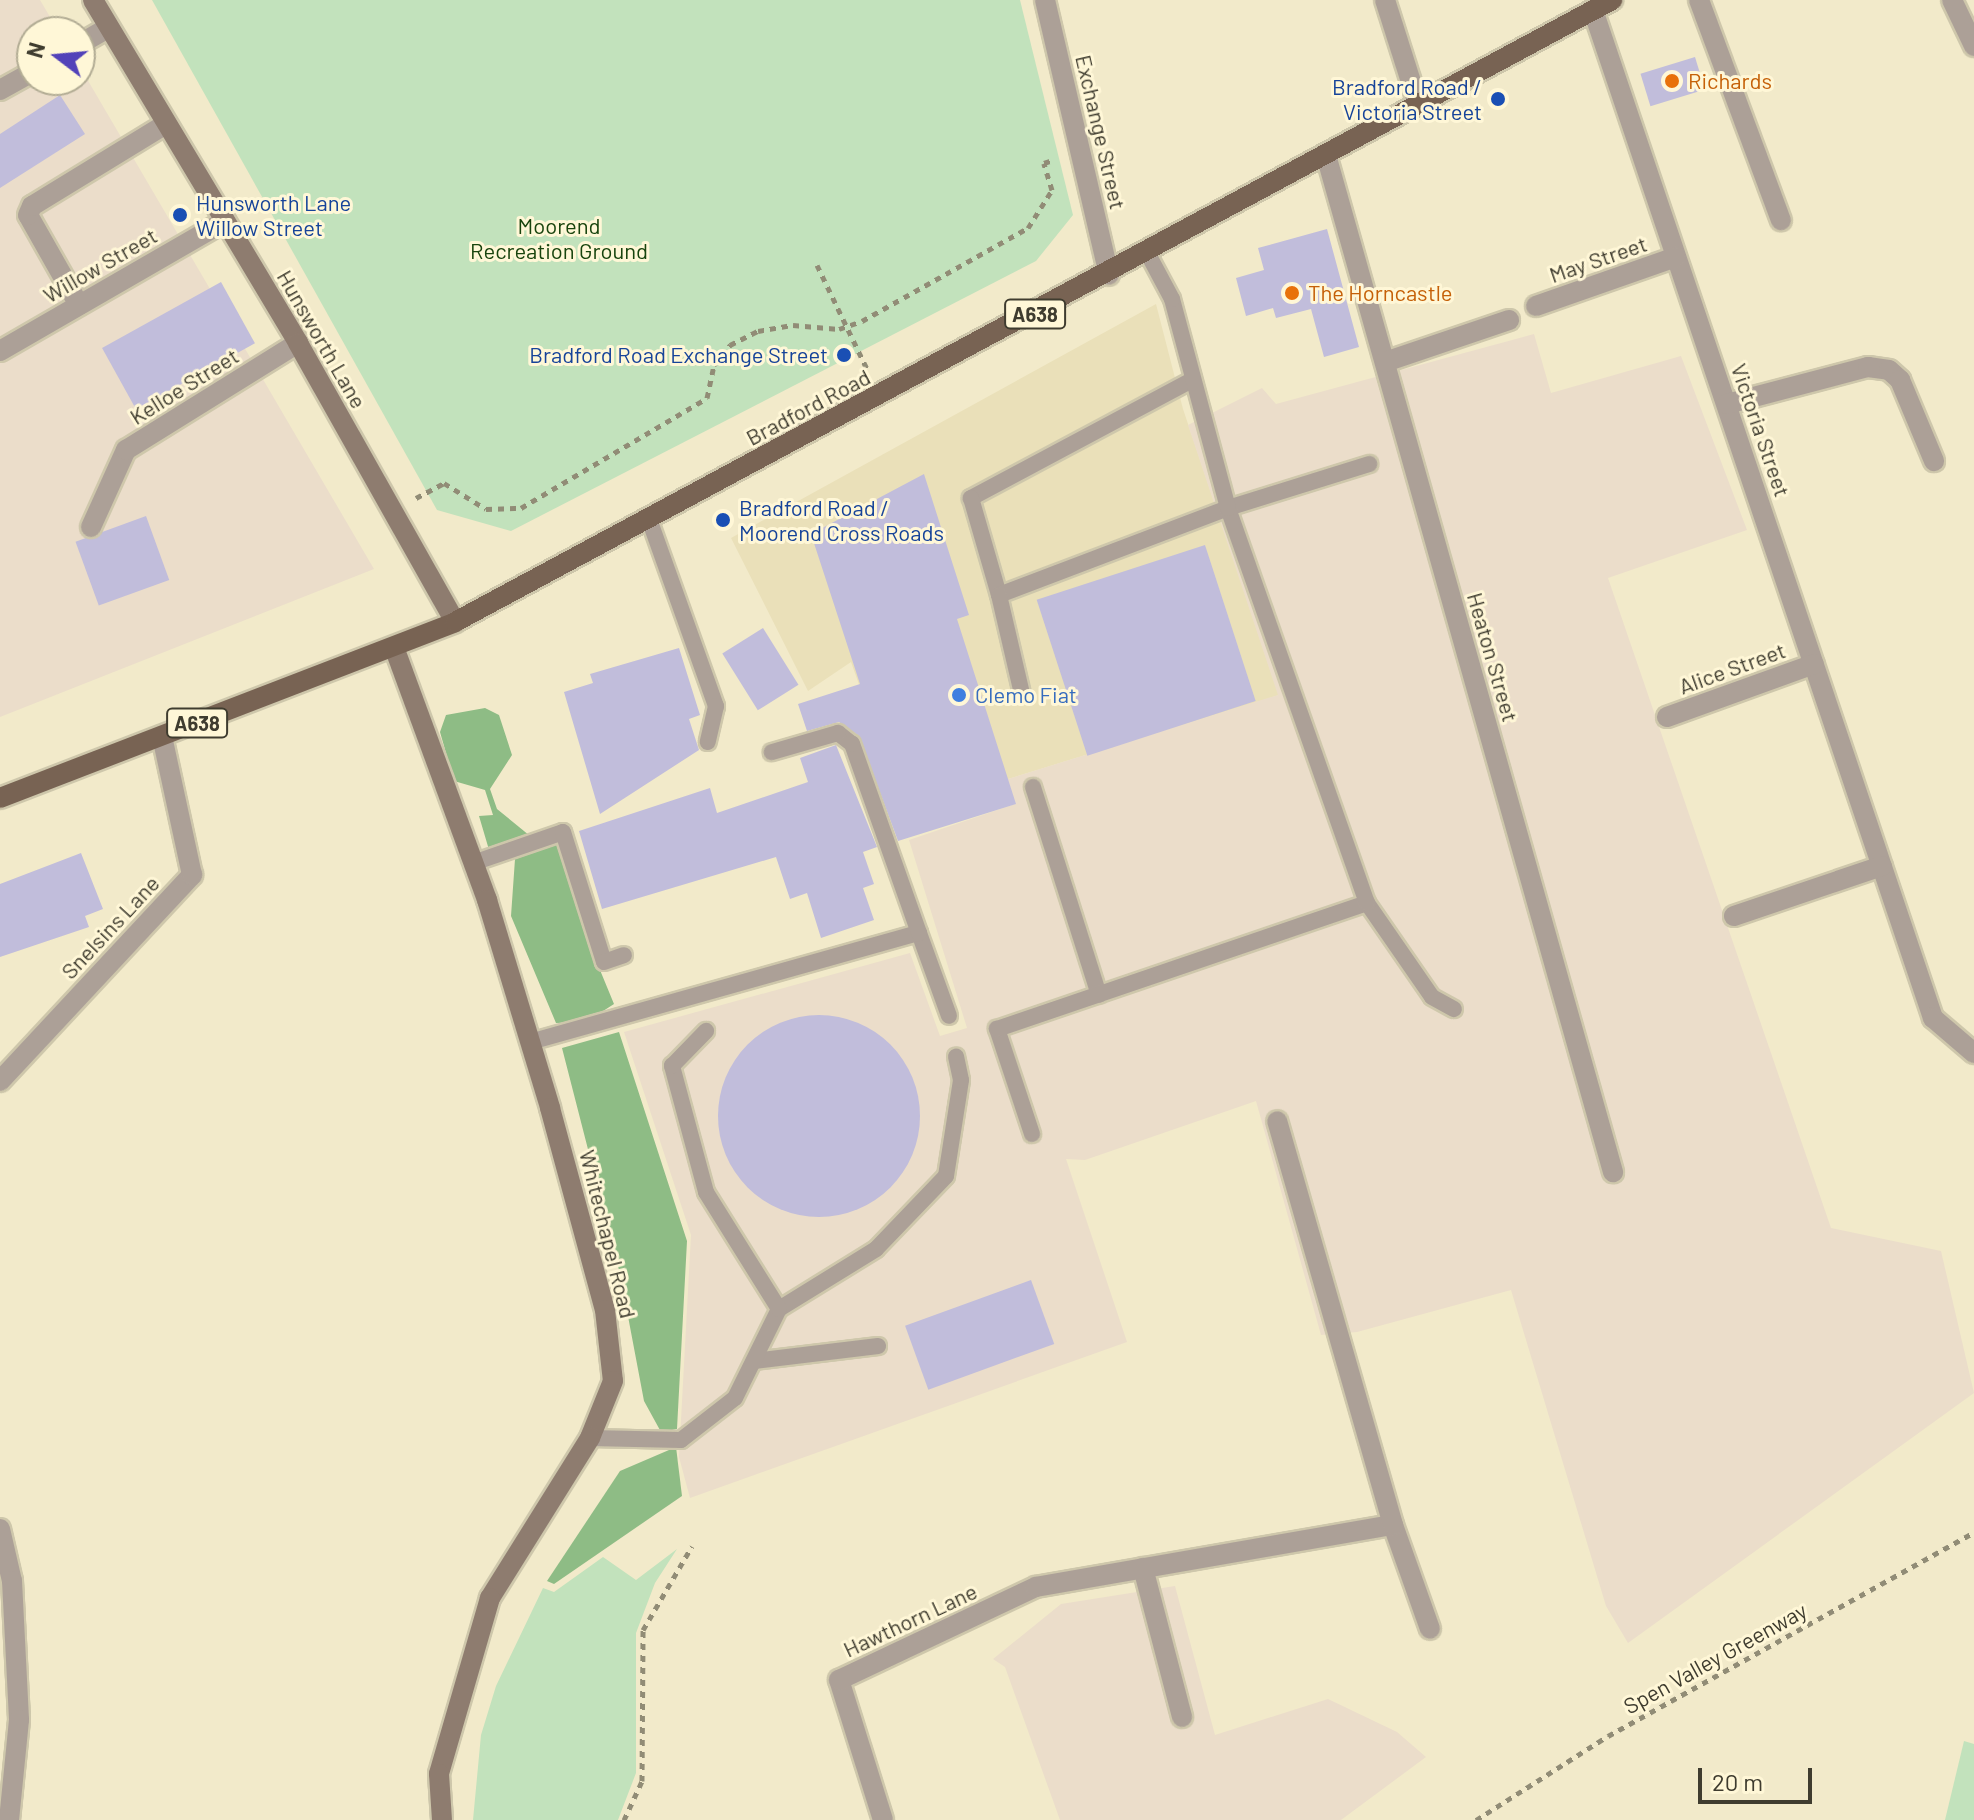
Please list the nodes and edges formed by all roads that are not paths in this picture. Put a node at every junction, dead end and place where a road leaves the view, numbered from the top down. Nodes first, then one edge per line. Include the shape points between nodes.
1 (93, 0) edge
2 (1045, 0) edge
3 (1385, 0) edge
4 (1612, 0) edge
5 (1699, 0) edge
6 (1952, 0) edge
7 (1593, 10) junction
8 (108, 28) junction
9 (96, 35) edge
10 (1974, 46) edge
11 (1417, 101) junction
12 (166, 124) junction
13 (1326, 155) junction
14 (1781, 220) dead end
15 (225, 221) junction
16 (1148, 254) junction
17 (1676, 257) junction
18 (1109, 275) junction
19 (79, 305) junction
20 (1536, 306) dead end
21 (1509, 320) dead end
22 (298, 343) junction
23 (0, 351) edge
24 (1385, 362) junction
25 (1192, 380) junction
26 (1727, 404) junction
27 (1934, 461) dead end
28 (1369, 464) dead end
29 (1228, 508) junction
30 (649, 519) junction
31 (91, 527) dead end
32 (999, 595) junction
33 (455, 622) junction
34 (394, 647) junction
35 (1814, 664) junction
36 (1022, 694) dead end
37 (1667, 717) dead end
38 (162, 736) junction
39 (708, 742) dead end
40 (772, 752) dead end
41 (1033, 787) dead end
42 (0, 798) edge
43 (473, 863) junction
44 (1882, 866) junction
45 (1367, 903) junction
46 (1734, 916) dead end
47 (919, 933) junction
48 (624, 955) dead end
49 (1099, 995) junction
50 (1454, 1009) dead end
51 (949, 1016) dead end
52 (706, 1031) dead end
53 (530, 1042) junction
54 (1974, 1053) edge
55 (956, 1057) dead end
56 (0, 1081) edge
57 (1277, 1121) dead end
58 (1032, 1134) dead end
59 (1613, 1172) dead end
60 (779, 1309) junction
61 (878, 1346) dead end
62 (754, 1361) junction
63 (590, 1438) junction
64 (1393, 1525) junction
65 (0, 1529) edge
66 (1143, 1568) junction
67 (1430, 1629) dead end
68 (8, 1645) edge
69 (1182, 1717) dead end
70 (9, 1820) edge
71 (442, 1820) edge
72 (883, 1820) edge

1 - 8 street, Hunsworth Lane
2 - 18 street, Exchange Street
3 - 11 street
4 - 7 main road, Bradford Road / A638
5 - 14 street
6 - 10 street
7 - 11 main road, Bradford Road / A638
7 - 17 street, Victoria Street
8 - 9 street
8 - 12 street, Hunsworth Lane
11 - 13 main road, Bradford Road / A638
12 - 15 street, Hunsworth Lane
12 - 19 street via 32,206 28,215
13 - 16 main road, Bradford Road / A638
13 - 24 street, Heaton Street
15 - 19 street, Willow Street
15 - 22 street, Hunsworth Lane
16 - 18 main road, Bradford Road / A638
16 - 25 lane via 1172,299
17 - 20 street, May Street
17 - 26 street, Victoria Street
18 - 30 main road, Bradford Road / A638
19 - 23 street, Willow Street
21 - 24 street
22 - 31 street, Kelloe Street via 126,450
22 - 33 street, Hunsworth Lane
24 - 59 street, Heaton Street
25 - 29 lane
25 - 32 lane via 971,498
26 - 27 street via 1868,367 1889,370 1900,380
26 - 35 street, Victoria Street
28 - 29 lane
29 - 32 lane
29 - 45 lane
30 - 33 main road, Bradford Road / A638
30 - 39 lane via 716,706
32 - 36 lane
33 - 34 main road, Bradford Road / A638
34 - 38 main road, Bradford Road / A638
34 - 43 street, Whitechapel Road
35 - 37 street, Alice Street
35 - 44 street, Victoria Street
38 - 42 main road, Bradford Road / A638
38 - 56 street, Snelsins Lane via 192,875
40 - 47 lane via 838,733 852,744
41 - 49 lane
43 - 48 lane via 563,832 604,962
43 - 53 street, Whitechapel Road
44 - 46 street
44 - 54 street, Victoria Street via 1933,1018
45 - 49 lane
45 - 50 lane via 1432,997
47 - 51 lane
47 - 53 lane
49 - 58 lane via 997,1029
52 - 60 lane via 672,1066 706,1192
53 - 63 street, Whitechapel Road via 605,1310 613,1381
55 - 60 lane via 961,1080 946,1176 876,1249
57 - 64 street
60 - 62 lane
61 - 62 lane
62 - 63 lane via 735,1398 681,1440
63 - 71 street, Whitechapel Road via 490,1598 439,1774
64 - 66 street, Hawthorn Lane
64 - 67 street
65 - 68 street via 12,1581
66 - 69 street
66 - 72 street, Hawthorn Lane via 1036,1587 839,1680
68 - 70 street via 19,1720

